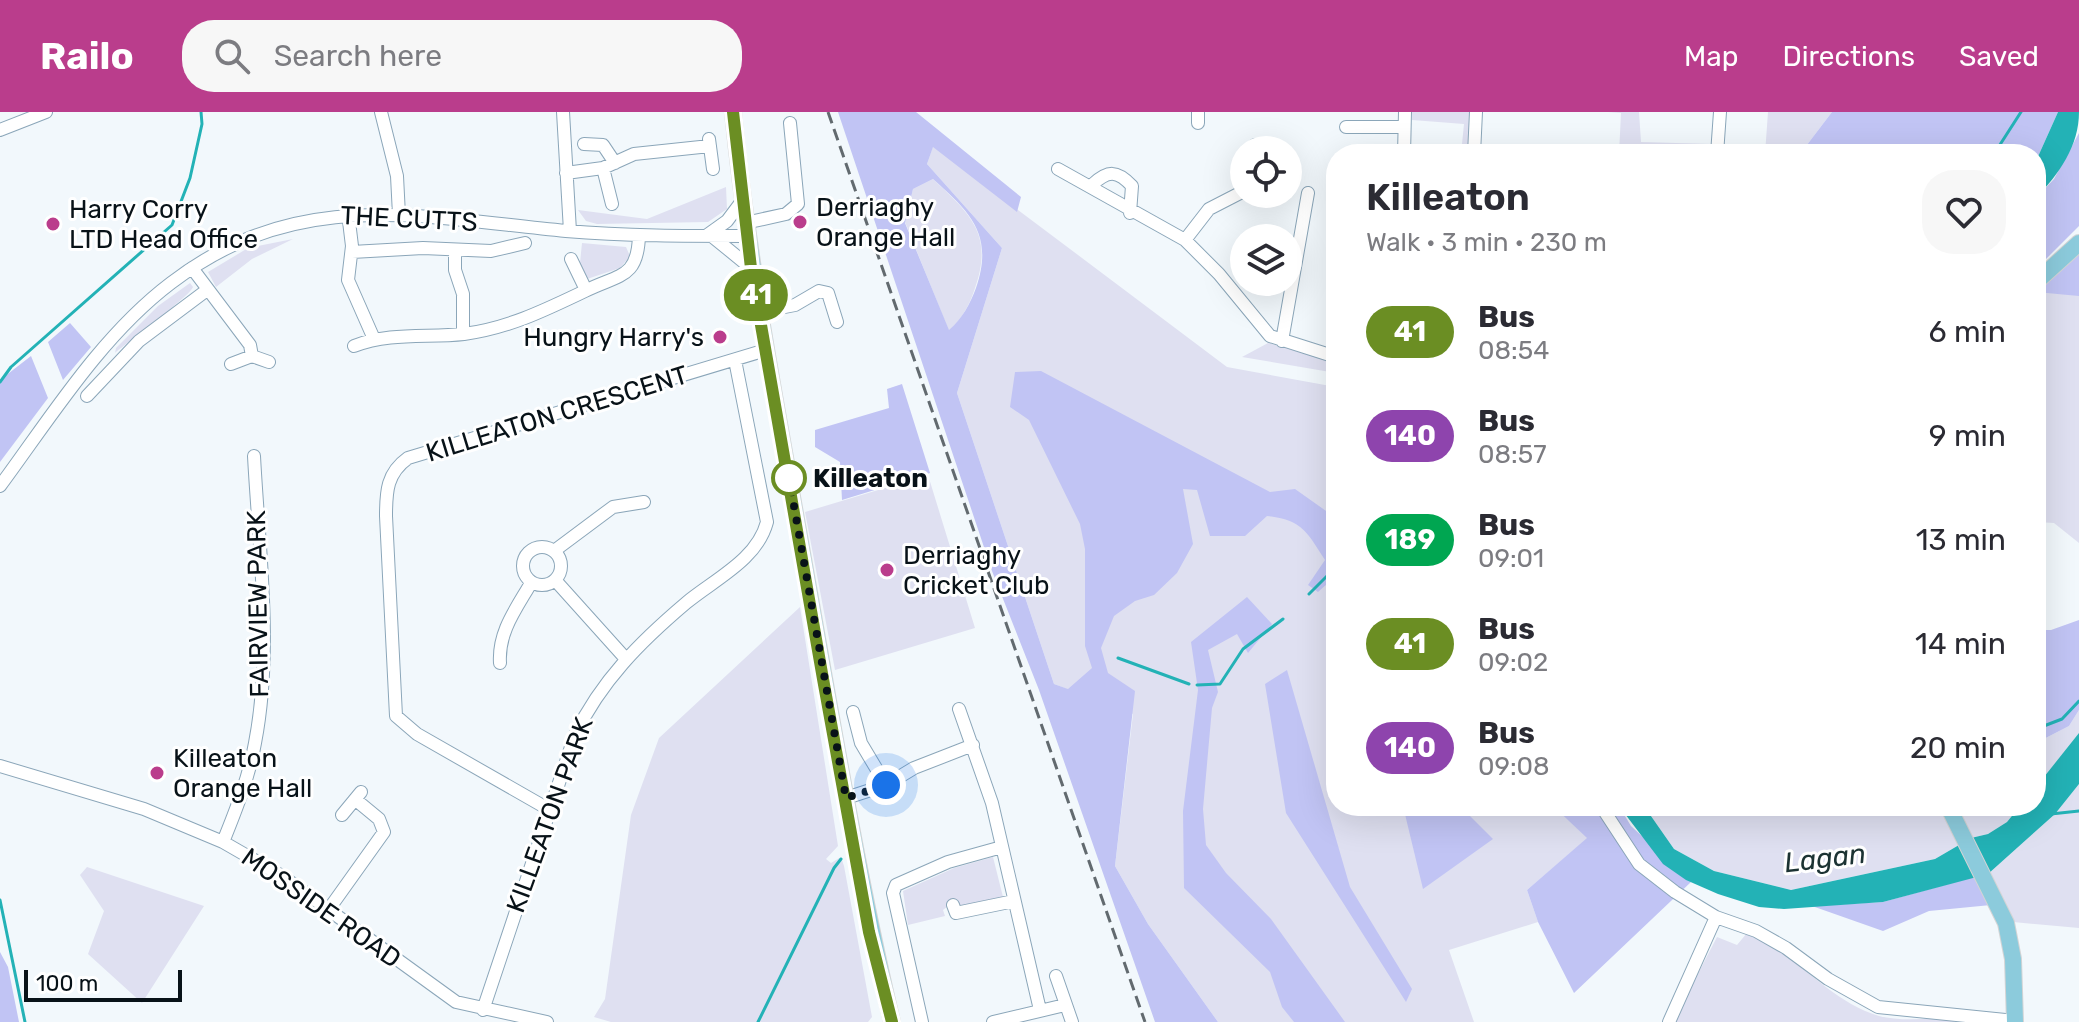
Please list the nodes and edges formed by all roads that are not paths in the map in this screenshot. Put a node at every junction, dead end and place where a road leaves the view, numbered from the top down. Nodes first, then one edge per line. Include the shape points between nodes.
1 (46, 112) edge
2 (381, 112) edge
3 (563, 112) edge
4 (733, 112) edge
5 (1405, 112) edge
6 (1476, 112) edge
7 (1720, 112) edge
8 (790, 123) dead end
9 (1346, 127) dead end
10 (1404, 127) junction
11 (0, 130) edge
12 (584, 144) dead end
13 (1404, 144) edge
14 (1474, 144) edge
15 (1718, 144) edge
16 (615, 163) junction
17 (603, 168) junction
18 (713, 169) dead end
19 (1058, 169) dead end
20 (566, 173) junction
21 (1092, 185) junction
22 (1308, 193) dead end
23 (1230, 198) edge
24 (742, 201) junction
25 (612, 204) dead end
26 (348, 213) junction
27 (1130, 213) junction
28 (399, 215) junction
29 (746, 229) junction
30 (570, 231) junction
31 (639, 235) junction
32 (709, 236) junction
33 (1185, 240) junction
34 (525, 243) dead end
35 (2079, 243) edge
36 (455, 250) junction
37 (352, 252) junction
38 (571, 259) dead end
39 (192, 268) junction
40 (751, 268) junction
41 (2046, 273) edge
42 (207, 290) junction
43 (586, 290) junction
44 (759, 312) junction
45 (837, 322) dead end
46 (463, 334) junction
47 (374, 339) junction
48 (1282, 341) junction
49 (354, 346) dead end
50 (766, 350) junction
51 (101, 352) junction
52 (1326, 354) edge
53 (252, 356) junction
54 (735, 360) junction
55 (269, 362) dead end
56 (114, 364) junction
57 (231, 364) dead end
58 (87, 396) dead end
59 (254, 456) dead end
60 (0, 486) edge
61 (644, 502) dead end
62 (554, 551) junction
63 (555, 580) junction
64 (531, 583) junction
65 (626, 659) junction
66 (500, 663) dead end
67 (959, 709) dead end
68 (853, 712) dead end
69 (973, 745) junction
70 (0, 766) edge
71 (886, 785) junction
72 (846, 798) junction
73 (550, 810) junction
74 (342, 815) dead end
75 (1608, 816) edge
76 (1953, 816) edge
77 (223, 842) junction
78 (1002, 847) junction
79 (1014, 901) junction
80 (953, 905) dead end
81 (329, 909) junction
82 (1716, 917) junction
83 (1056, 976) dead end
84 (1065, 1005) junction
85 (483, 1010) junction
86 (1040, 1010) junction
87 (547, 1022) edge
88 (892, 1022) edge
89 (922, 1022) edge
90 (993, 1022) edge
91 (1072, 1022) edge
92 (1669, 1022) edge
93 (2015, 1022) edge

1 - 11 street
2 - 28 street via 397,176
3 - 20 street
4 - 24 main road
5 - 10 street
6 - 14 street
7 - 15 street
8 - 29 street, THE CUTTS via 798,204
9 - 10 street
10 - 13 street
12 - 16 street via 603,145
16 - 17 street
16 - 18 street via 634,154 709,143
17 - 20 street
17 - 25 street
19 - 21 street
20 - 30 street
21 - 27 street
21 - 27 street via 1103,175 1123,176 1132,186
22 - 48 street
23 - 33 street via 1209,209
24 - 29 main road
24 - 32 street
26 - 28 street, THE CUTTS
26 - 37 street
26 - 39 street, THE CUTTS via 290,223
27 - 33 street
28 - 30 street, THE CUTTS
29 - 32 street, THE CUTTS
29 - 40 main road
30 - 31 street, THE CUTTS
31 - 32 street, THE CUTTS
31 - 43 street via 638,255 629,270
32 - 40 street
33 - 48 street via 1252,318
34 - 36 street via 491,251
35 - 41 main road
36 - 37 street
36 - 46 street
37 - 47 street via 348,280
38 - 43 street
39 - 42 street
39 - 51 street, THE CUTTS via 149,302
40 - 44 main road
42 - 53 street via 250,345
42 - 56 street
43 - 46 street via 514,323
44 - 45 street via 795,305 819,291 828,293
44 - 50 main road
46 - 47 street
47 - 49 street
48 - 52 street
50 - 54 street, KILLEATON CRESCENT
50 - 72 main road
51 - 56 street
51 - 60 street, THE CUTTS
53 - 55 street
53 - 57 street
54 - 65 street, KILLEATON PARK via 767,522 762,542
54 - 73 street, KILLEATON CRESCENT via 408,458 386,487 396,716 417,734
56 - 58 street
59 - 77 street, FAIRVIEW PARK via 263,659 260,710 248,777
61 - 62 street via 613,507
62 - 63 street via 561,562
62 - 64 street via 536,548 526,555 522,567
63 - 64 street via 541,586
63 - 65 street
64 - 66 street via 506,626
65 - 73 street, KILLEATON PARK via 592,701
67 - 69 street
68 - 71 street via 861,743
69 - 71 street
69 - 78 street
70 - 77 street, MOSSIDE ROAD via 144,809
71 - 72 street
72 - 88 main road via 869,932
73 - 85 street, KILLEATON PARK
74 - 81 street via 359,796 384,832
75 - 82 street via 1639,864
76 - 93 main road via 2000,910 2013,959
77 - 81 street, MOSSIDE ROAD
78 - 79 street
78 - 89 street via 948,862 896,885 893,893
79 - 80 street via 956,913
79 - 86 street
81 - 85 street, MOSSIDE ROAD via 456,1002
82 - 92 street
82 - 93 street via 1776,942 1878,1007
83 - 84 street
84 - 86 street
84 - 91 street
85 - 87 street, MOSSIDE ROAD
86 - 90 street

